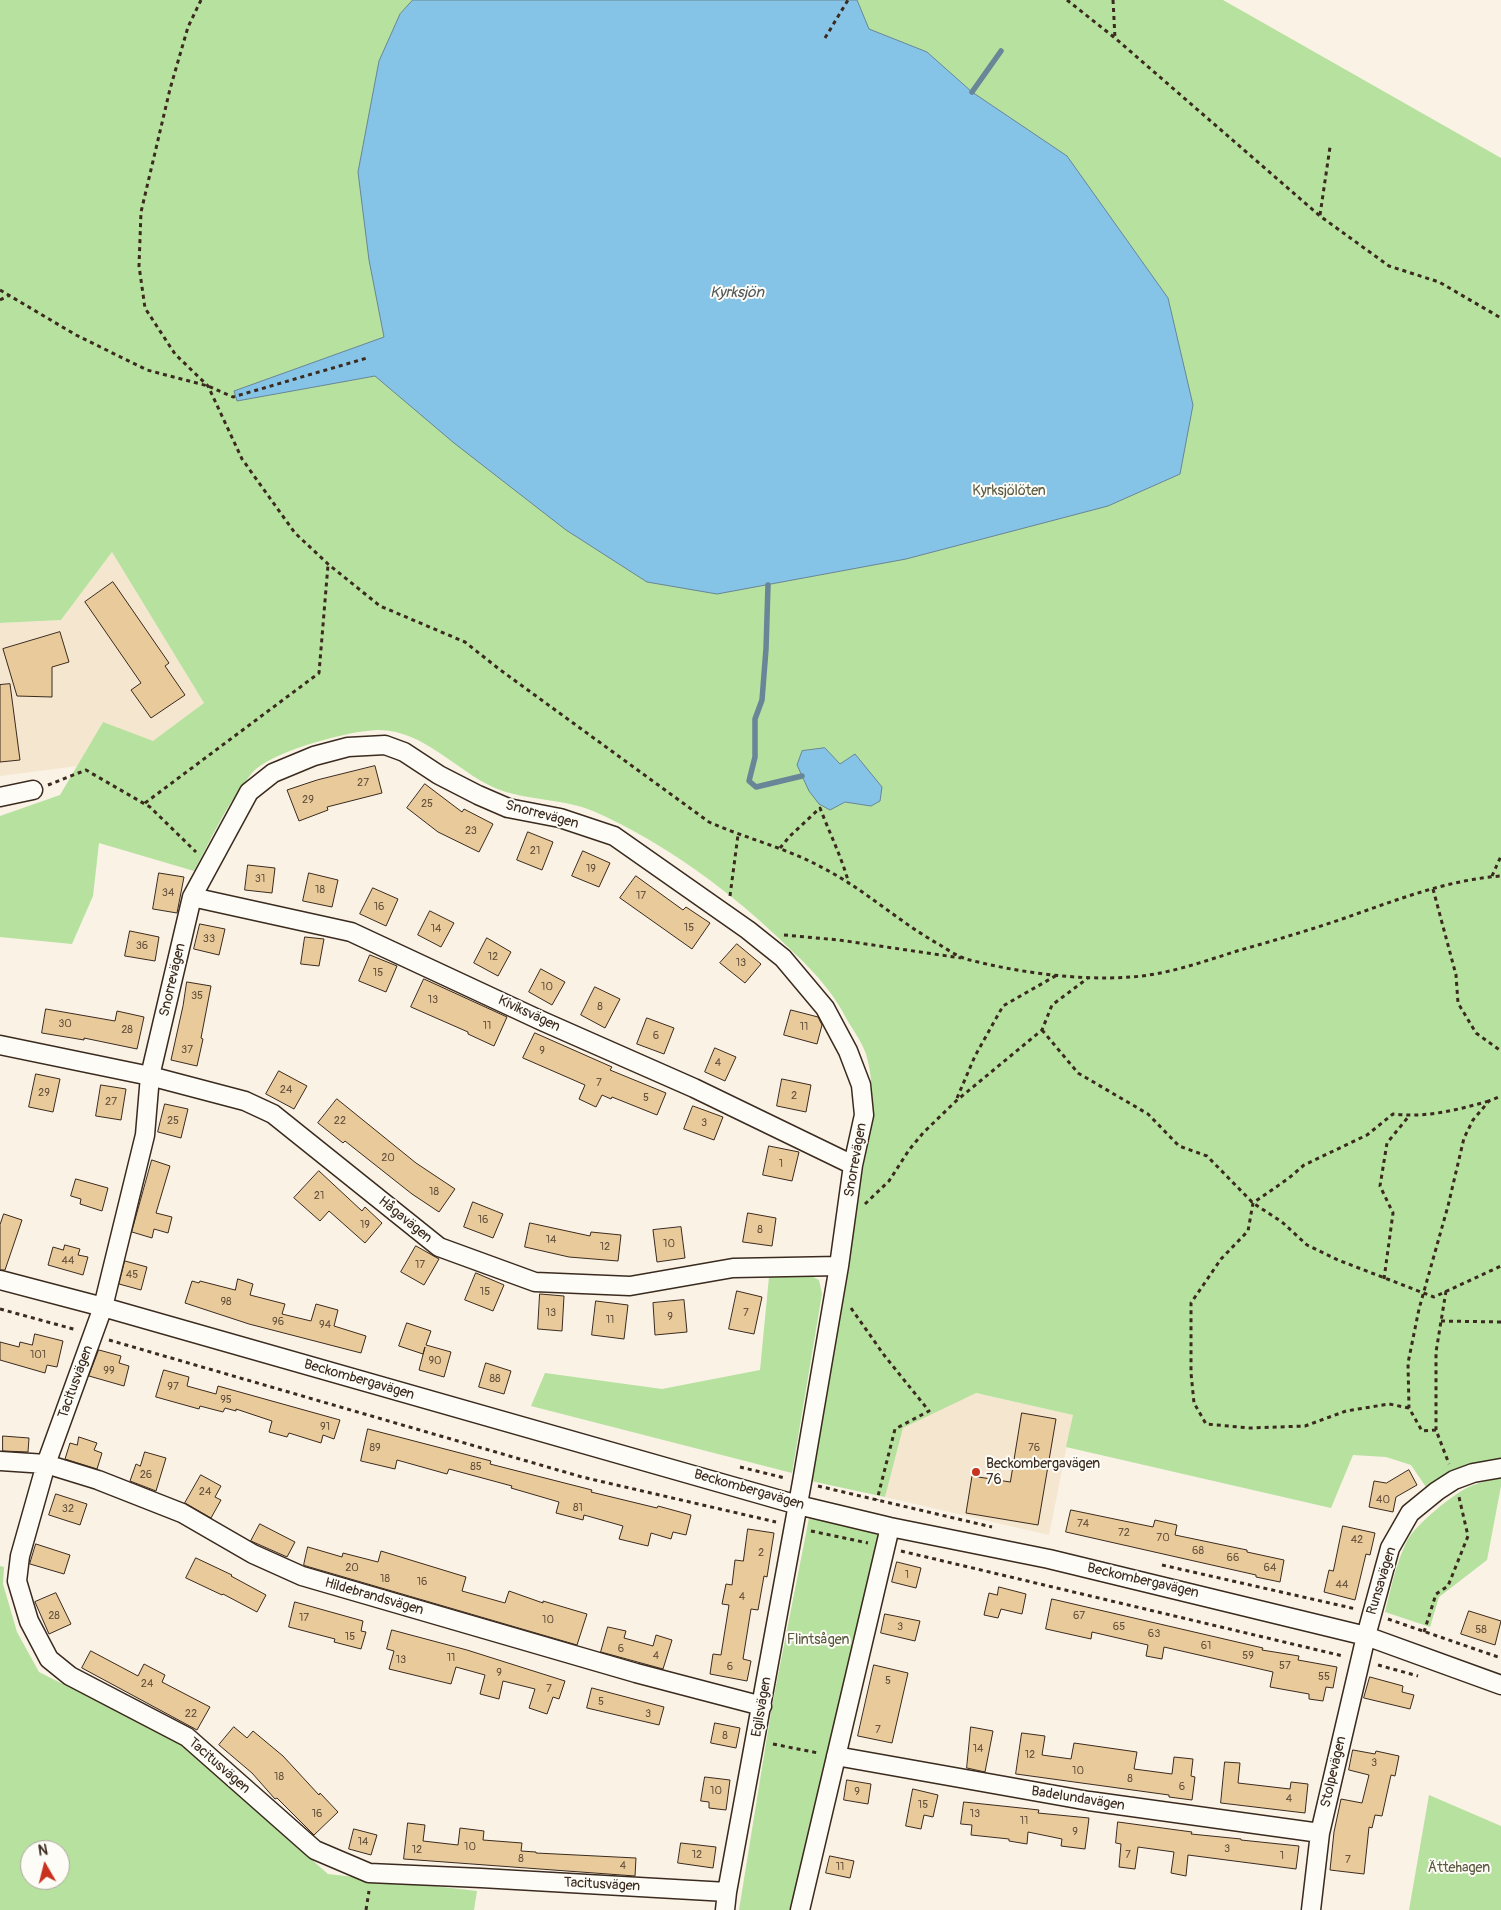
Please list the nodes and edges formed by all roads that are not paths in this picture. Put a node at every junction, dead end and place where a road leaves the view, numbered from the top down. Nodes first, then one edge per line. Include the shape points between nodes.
1 (33, 790) road end
2 (0, 797) edge
3 (192, 897) junction
4 (0, 1045) edge
5 (150, 1076) junction
6 (853, 1165) junction
7 (839, 1266) junction
8 (0, 1280) edge
9 (103, 1307) junction
10 (0, 1461) edge
11 (46, 1464) junction
12 (1501, 1468) edge
13 (798, 1505) junction
14 (890, 1527) junction
15 (1366, 1636) junction
16 (1501, 1685) edge
17 (762, 1706) junction
18 (836, 1756) junction
19 (1320, 1833) junction
20 (727, 1892) junction
21 (725, 1910) edge
22 (800, 1910) edge
23 (1311, 1910) edge

1 - 2 street
3 - 5 street, Snorrevägen
3 - 6 street, Kiviksvägen via 351,932 694,1088
3 - 6 street, Snorrevägen via 249,792 273,773 314,756 348,747 385,745 508,808 560,818 614,836 727,914 783,958 825,1008 848,1050 860,1084 864,1116
4 - 5 street, Hågavägen
5 - 7 street, Hågavägen via 245,1101 273,1114 439,1247 535,1282 630,1286 733,1268
5 - 9 street, Snorrevägen via 145,1134
6 - 7 street, Snorrevägen
7 - 13 street, Snorrevägen
8 - 9 street, Beckombergavägen
9 - 11 street, Tacitusvägen
9 - 13 street, Beckombergavägen
10 - 11 street, Hildebrandsvägen
11 - 17 street, Hildebrandsvägen via 98,1480 182,1513 253,1554 302,1576 636,1673
11 - 20 street, Tacitusvägen via 20,1556 17,1581 29,1621 49,1659 70,1676 187,1737 315,1850 369,1873
12 - 15 street, Runsavägen via 1454,1480 1410,1513 1390,1548
13 - 14 street, Beckombergavägen
13 - 17 street, Egilsvägen
14 - 15 street, Beckombergavägen via 1049,1559
14 - 18 street
15 - 16 street, Beckombergavägen
15 - 19 street, Stolpevägen
17 - 20 street, Egilsvägen
18 - 19 street, Badelundavägen via 1089,1802
18 - 22 street
19 - 23 street, Stolpevägen
20 - 21 street, Egilsvägen

